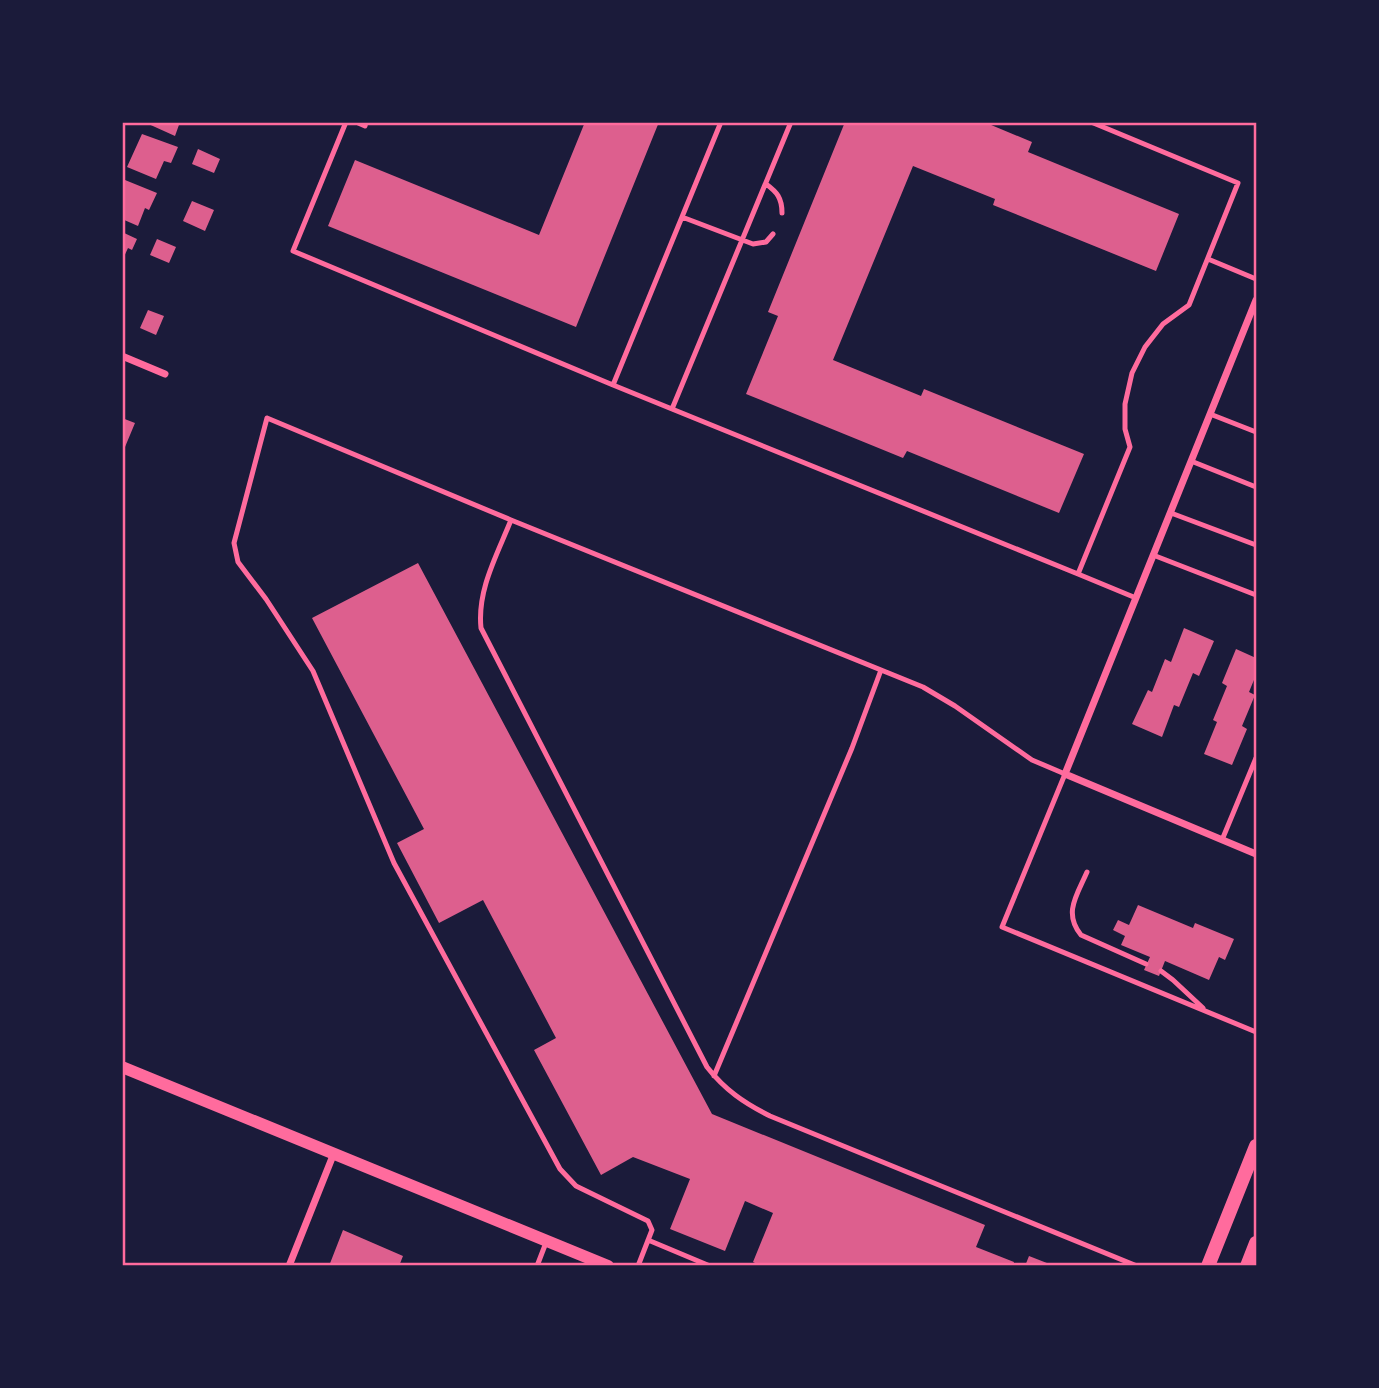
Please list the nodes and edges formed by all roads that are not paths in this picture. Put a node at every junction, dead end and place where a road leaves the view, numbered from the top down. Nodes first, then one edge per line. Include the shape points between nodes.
1 (346, 122) edge
2 (356, 122) edge
3 (366, 122) edge
4 (721, 122) edge
5 (790, 122) edge
6 (1091, 122) edge
7 (766, 184) junction
8 (782, 212) dead end
9 (682, 217) junction
10 (773, 234) dead end
11 (742, 242) junction
12 (1208, 259) junction
13 (1256, 279) edge
14 (1256, 300) edge
15 (122, 356) edge
16 (165, 374) dead end
17 (613, 385) junction
18 (672, 409) junction
19 (1210, 414) junction
20 (1256, 432) edge
21 (1191, 461) junction
22 (1256, 487) edge
23 (1171, 513) junction
24 (511, 520) junction
25 (1256, 545) edge
26 (1153, 555) junction
27 (1078, 575) junction
28 (1256, 595) edge
29 (1136, 598) junction
30 (881, 670) junction
31 (1256, 758) edge
32 (1065, 774) junction
33 (1222, 840) junction
34 (1256, 854) edge
35 (1087, 872) dead end
36 (1146, 964) dead end
37 (1161, 971) dead end
38 (1206, 1011) junction
39 (1256, 1032) edge
40 (122, 1067) edge
41 (714, 1076) junction
42 (1256, 1146) edge
43 (334, 1153) junction
44 (547, 1240) junction
45 (648, 1240) junction
46 (1256, 1243) edge
47 (289, 1265) edge
48 (537, 1265) edge
49 (608, 1265) edge
50 (638, 1265) edge
51 (710, 1265) edge
52 (1137, 1265) edge
53 (1208, 1265) edge
54 (1247, 1265) edge

1 - 17 lane via 293,251
2 - 3 lane via 365,126
4 - 9 lane
5 - 7 lane
6 - 12 lane via 1238,183
7 - 8 lane via 782,200
7 - 11 lane
9 - 11 lane
9 - 17 lane
10 - 11 lane via 766,242
11 - 18 lane
12 - 13 lane
12 - 27 lane via 1189,305 1163,324 1132,373 1125,404 1130,447
14 - 19 street
15 - 16 street
17 - 18 lane
18 - 27 lane
19 - 20 lane
19 - 21 street
21 - 22 lane
21 - 23 street
23 - 25 lane
23 - 26 street
24 - 30 lane
24 - 41 lane via 484,590 481,628
24 - 45 lane via 267,418 234,543 238,562 313,671 394,863 560,1169 576,1186 648,1221 652,1230
26 - 28 lane
26 - 29 street
27 - 29 lane
29 - 32 street
30 - 32 lane via 923,687 1032,760
30 - 41 lane
31 - 33 lane
32 - 33 street
32 - 38 lane via 1002,926
33 - 34 street
35 - 36 lane via 1072,906 1075,928 1081,935
37 - 38 lane
38 - 39 lane
40 - 43 street
41 - 52 lane via 742,1102 771,1116
42 - 53 main road
43 - 44 street
43 - 47 street
44 - 48 lane
44 - 49 street
45 - 50 lane
45 - 51 lane
46 - 54 main road

